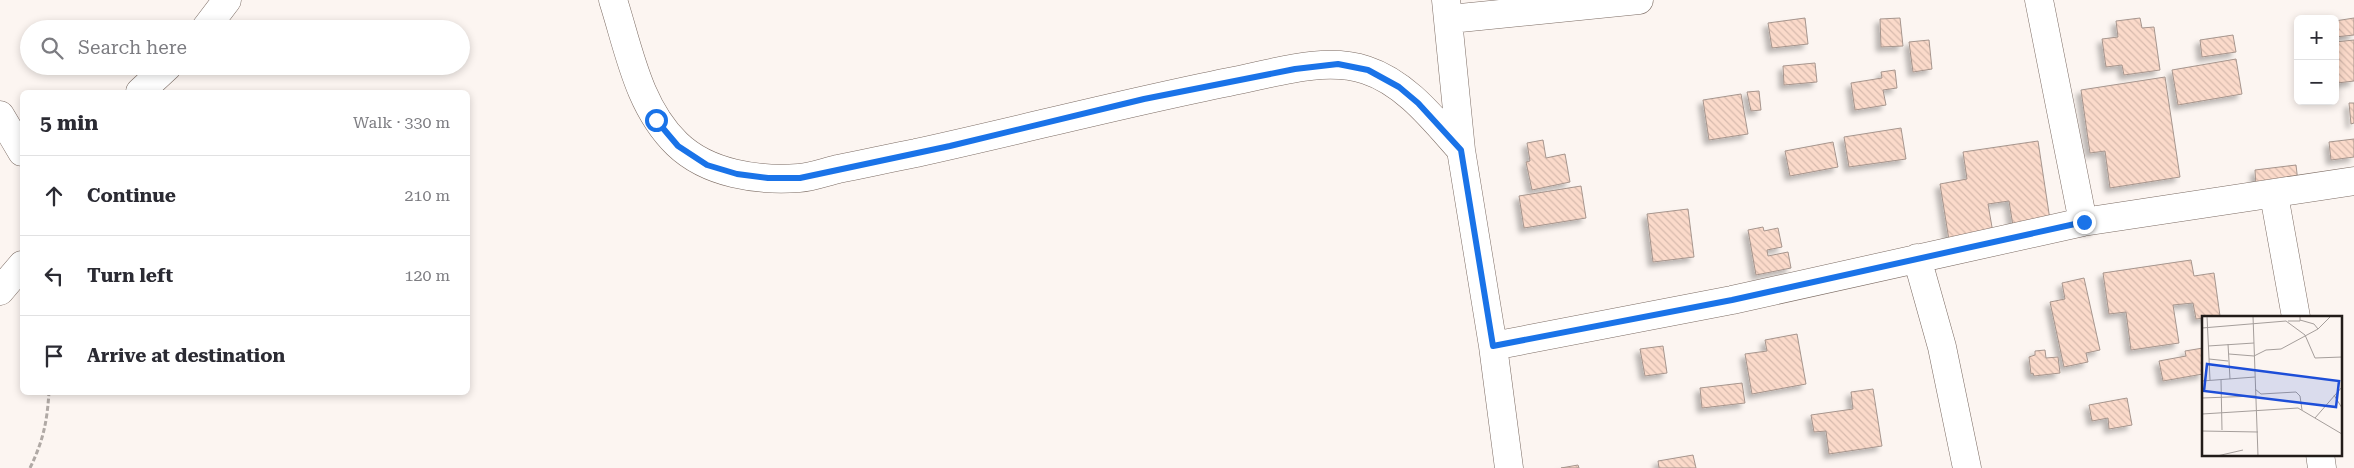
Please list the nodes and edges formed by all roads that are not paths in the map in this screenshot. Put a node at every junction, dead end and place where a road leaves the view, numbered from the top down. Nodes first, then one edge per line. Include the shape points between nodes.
1 (227, 0) edge
2 (613, 0) edge
3 (1639, 0) edge
4 (2039, 0) edge
5 (1448, 10) edge
6 (212, 20) edge
7 (158, 75) edge
8 (142, 90) edge
9 (0, 115) edge
10 (20, 149) edge
11 (1461, 150) junction
12 (2354, 181) edge
13 (2274, 195) junction
14 (2084, 222) junction
15 (1917, 258) junction
16 (20, 267) edge
17 (0, 291) edge
18 (2296, 316) edge
19 (1493, 346) junction
20 (1509, 468) edge
21 (1967, 468) edge

1 - 6 street
2 - 11 street via 638,83 656,120 678,146 707,165 737,174 800,178 1144,99 1295,69 1338,64 1368,70 1399,87
3 - 5 street
4 - 14 street
5 - 11 street
7 - 8 street
9 - 10 street
11 - 19 street
12 - 13 street
13 - 14 street
13 - 18 street
14 - 15 street
15 - 19 street via 1732,300
15 - 21 street via 1942,347
16 - 17 street
19 - 20 street

